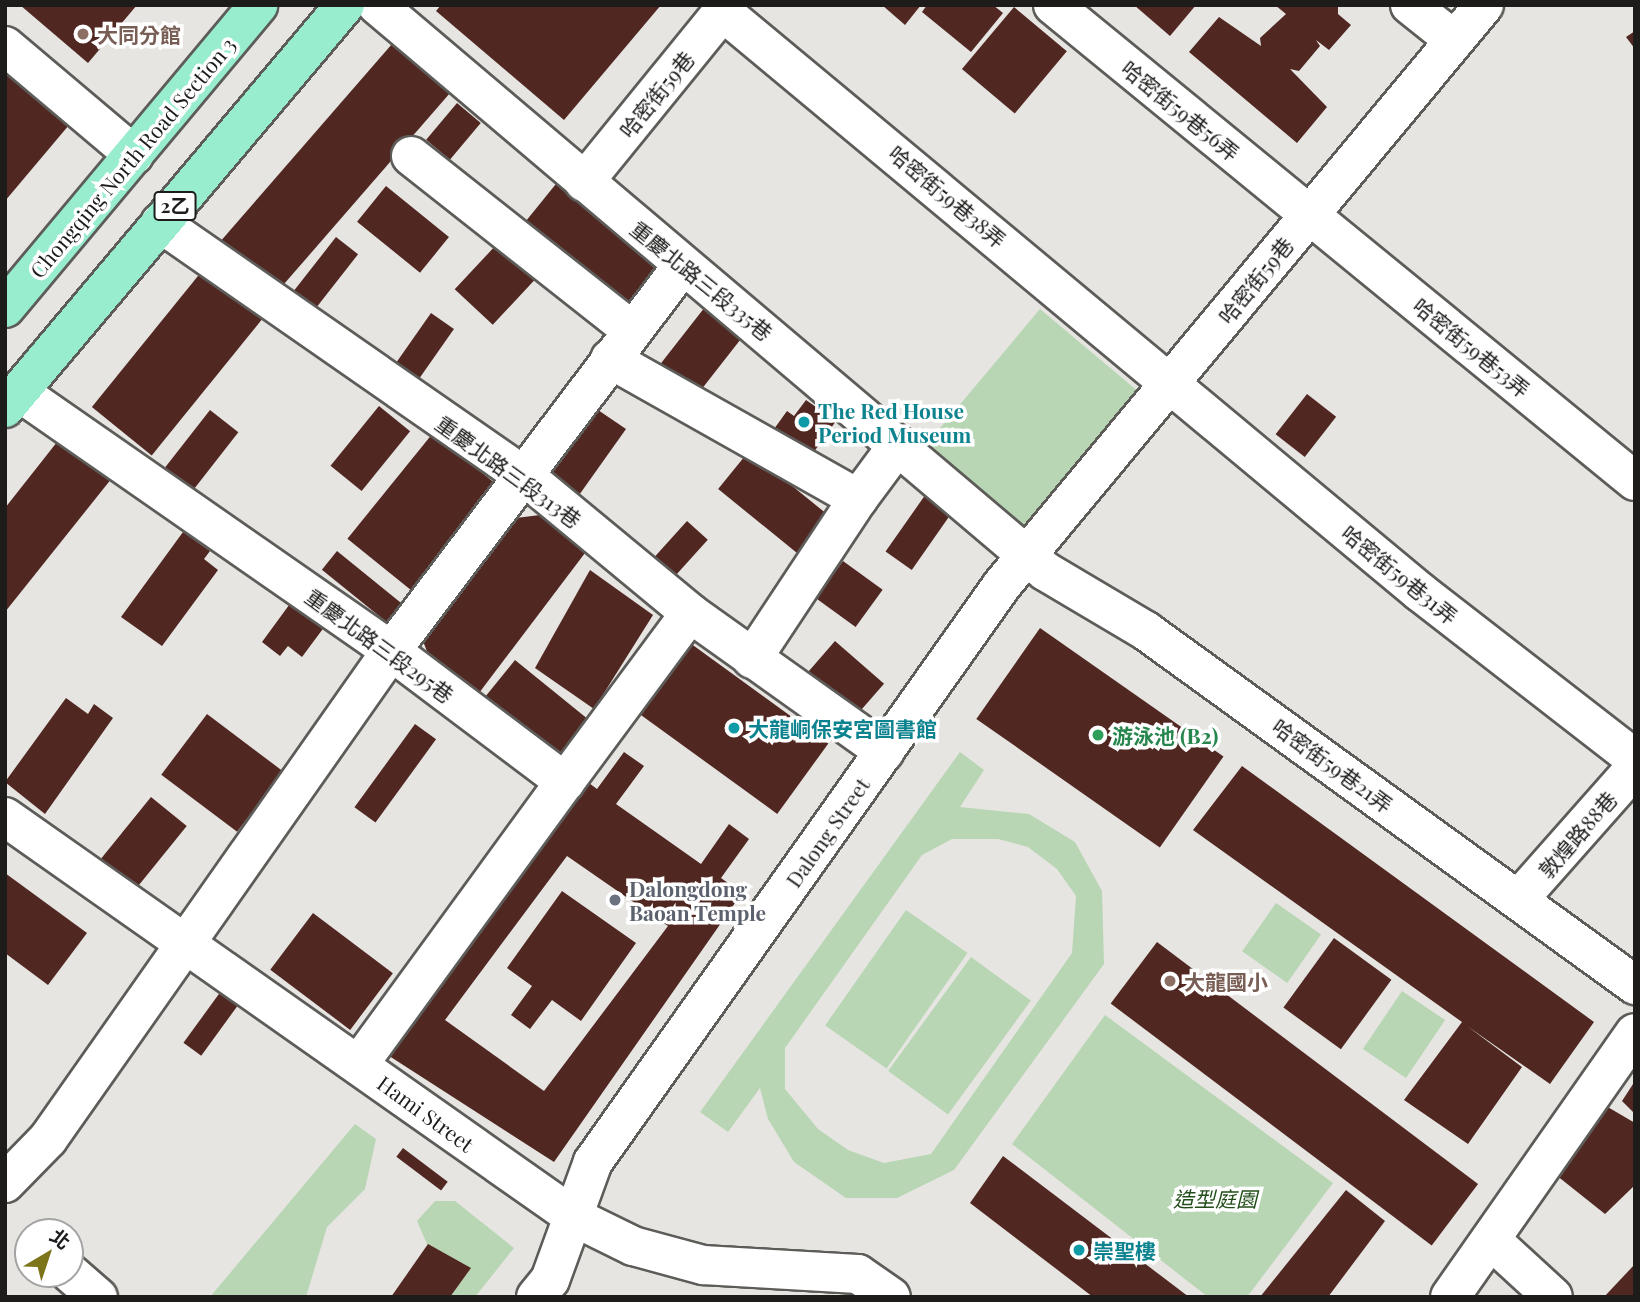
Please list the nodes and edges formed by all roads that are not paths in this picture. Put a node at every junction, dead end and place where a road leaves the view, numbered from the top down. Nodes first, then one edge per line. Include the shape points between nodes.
1 (258, 5) edge
2 (345, 5) edge
3 (377, 5) edge
4 (1053, 5) edge
5 (1410, 5) edge
6 (1484, 5) edge
7 (725, 9) edge
8 (1454, 40) junction
9 (5, 46) edge
10 (134, 155) junction
11 (411, 156) dead end
12 (584, 182) junction
13 (1308, 214) junction
14 (160, 223) junction
15 (683, 265) junction
16 (5, 308) edge
17 (620, 344) junction
18 (1170, 385) junction
19 (12, 400) edge
20 (898, 445) junction
21 (527, 478) junction
22 (1635, 481) edge
23 (858, 499) junction
24 (1026, 555) junction
25 (690, 613) junction
26 (391, 651) junction
27 (752, 659) junction
28 (885, 752) junction
29 (1635, 759) edge
30 (1635, 768) edge
31 (565, 782) junction
32 (5, 817) edge
33 (1519, 899) junction
34 (188, 946) junction
35 (1635, 985) edge
36 (1635, 1033) edge
37 (359, 1064) junction
38 (5, 1182) edge
39 (574, 1217) junction
40 (1491, 1240) junction
41 (84, 1285) edge
42 (98, 1297) edge
43 (536, 1297) edge
44 (891, 1297) edge
45 (1450, 1297) edge
46 (1553, 1297) edge

1 - 10 main road, Chongqing North Road Section 3
2 - 14 main road, 2乙
3 - 12 street, 重慶北路三段335巷
4 - 13 street, 哈密街59巷56弄
5 - 8 street
6 - 8 street, 哈密街59巷
7 - 12 street, 哈密街59巷
7 - 18 street, 哈密街59巷38弄
8 - 13 street, 哈密街59巷
9 - 10 street
10 - 16 main road, Chongqing North Road Section 3
11 - 17 street
12 - 15 street, 重慶北路三段335巷
13 - 18 street, 哈密街59巷
13 - 22 street, 哈密街59巷53弄
14 - 19 main road, 2乙
14 - 21 street, 重慶北路三段313巷
15 - 17 street
15 - 20 street, 重慶北路三段335巷
17 - 21 street
17 - 23 street
18 - 24 street, 哈密街59巷
18 - 29 street, 哈密街59巷31弄
19 - 26 street, 重慶北路三段295巷
20 - 23 street
20 - 24 street, 重慶北路三段335巷
21 - 25 street, 重慶北路三段313巷
21 - 26 street
23 - 27 street
24 - 28 street, Dalong Street
24 - 33 street, 哈密街59巷21弄 via 1146,631
25 - 27 street, 重慶北路三段313巷
25 - 31 street
26 - 31 street, 重慶北路三段295巷
26 - 34 street
27 - 28 street, 重慶北路三段313巷
28 - 39 street, Dalong Street via 593,1162
30 - 33 street, 敦煌路88巷
31 - 37 street
32 - 34 street, Hami Street
33 - 35 street, 哈密街59巷21弄
34 - 37 street, Hami Street
34 - 38 street via 48,1139
36 - 40 street
37 - 39 street, Hami Street
39 - 43 street, Dalong Street via 550,1280
39 - 44 street, Hami Street via 633,1246 703,1265 858,1274
40 - 45 street
40 - 46 street
41 - 42 street

